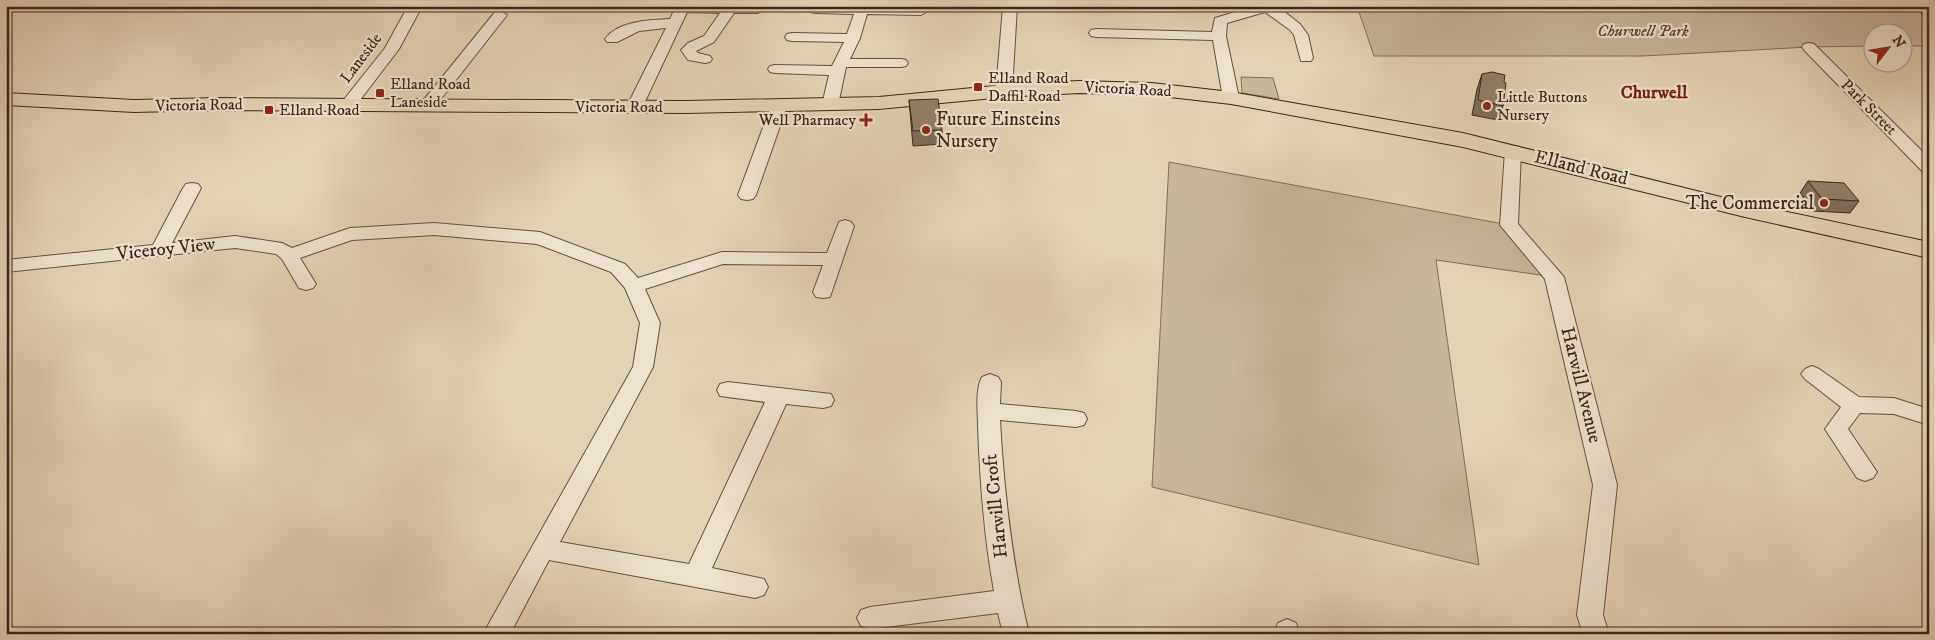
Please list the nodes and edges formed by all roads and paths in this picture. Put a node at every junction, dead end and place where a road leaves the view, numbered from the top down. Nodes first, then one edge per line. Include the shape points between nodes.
1 (412, 6) edge
2 (1010, 6) edge
3 (1921, 6) edge
4 (683, 7) edge
5 (1268, 7) edge
6 (862, 8) edge
7 (729, 9) junction
8 (758, 9) dead end
9 (816, 9) dead end
10 (921, 12) dead end
11 (1929, 12) edge
12 (500, 15) dead end
13 (674, 23) junction
14 (1219, 28) junction
15 (1096, 33) dead end
16 (792, 37) dead end
17 (853, 38) junction
18 (612, 39) dead end
19 (1809, 47) dead end
20 (1306, 58) dead end
21 (704, 59) dead end
22 (901, 64) dead end
23 (839, 67) junction
24 (775, 69) dead end
25 (1004, 91) junction
26 (1231, 98) junction
27 (6, 99) edge
28 (348, 105) junction
29 (830, 105) junction
30 (428, 106) junction
31 (779, 106) junction
32 (634, 108) junction
33 (1513, 151) junction
34 (1929, 168) edge
35 (192, 188) dead end
36 (747, 195) dead end
37 (845, 226) dead end
38 (159, 250) junction
39 (1929, 250) edge
40 (289, 255) junction
41 (834, 258) junction
42 (6, 266) edge
43 (306, 284) dead end
44 (634, 286) junction
45 (823, 292) dead end
46 (1812, 374) dead end
47 (990, 382) dead end
48 (728, 390) dead end
49 (779, 396) junction
50 (823, 400) dead end
51 (1854, 405) junction
52 (989, 411) junction
53 (1929, 417) edge
54 (1076, 419) dead end
55 (1865, 472) dead end
56 (543, 549) junction
57 (696, 576) junction
58 (755, 587) dead end
59 (1007, 601) junction
60 (870, 618) dead end
61 (496, 634) edge
62 (1016, 634) edge
63 (1596, 634) edge

1 - 28 street, Laneside via 414,8 392,49
2 - 25 street
3 - 11 street
4 - 7 street
4 - 13 street
5 - 14 street
5 - 20 street via 1289,21 1301,35
6 - 9 street
6 - 10 street
6 - 17 street
7 - 8 street
7 - 21 street via 717,30 707,40 693,44 688,50 693,57
12 - 30 street
13 - 18 street via 640,25 622,31
13 - 32 street
14 - 15 street
14 - 26 street
16 - 17 street
17 - 23 street
19 - 34 street, Park Street
22 - 23 street
23 - 24 street
23 - 29 street
25 - 26 main road, Victoria Road via 1152,88
25 - 29 main road, Victoria Road
26 - 33 main road, Elland Road
27 - 28 main road, Victoria Road via 134,106
28 - 30 main road, Victoria Road
29 - 31 main road, Victoria Road
30 - 32 main road, Victoria Road
31 - 32 main road, Victoria Road
31 - 36 street
33 - 39 main road, Elland Road via 1745,210
33 - 63 street, Harwill Avenue via 1509,225 1554,277 1606,485 1590,615
35 - 38 street
37 - 41 street
38 - 40 street, Viceroy View via 235,242 282,249
38 - 42 street, Viceroy View
40 - 43 street
40 - 44 street via 350,234 434,229 540,238 618,268
41 - 44 street via 722,258
41 - 45 street
44 - 56 street via 650,323 643,367
46 - 51 street
47 - 52 street, Harwill Croft
48 - 49 street
49 - 50 street
49 - 57 street
51 - 53 street via 1894,406
51 - 55 street via 1836,430
52 - 54 street
52 - 59 street, Harwill Croft via 991,480
56 - 57 street
56 - 61 street
57 - 58 street
59 - 60 street
59 - 62 street, Harwill Croft

